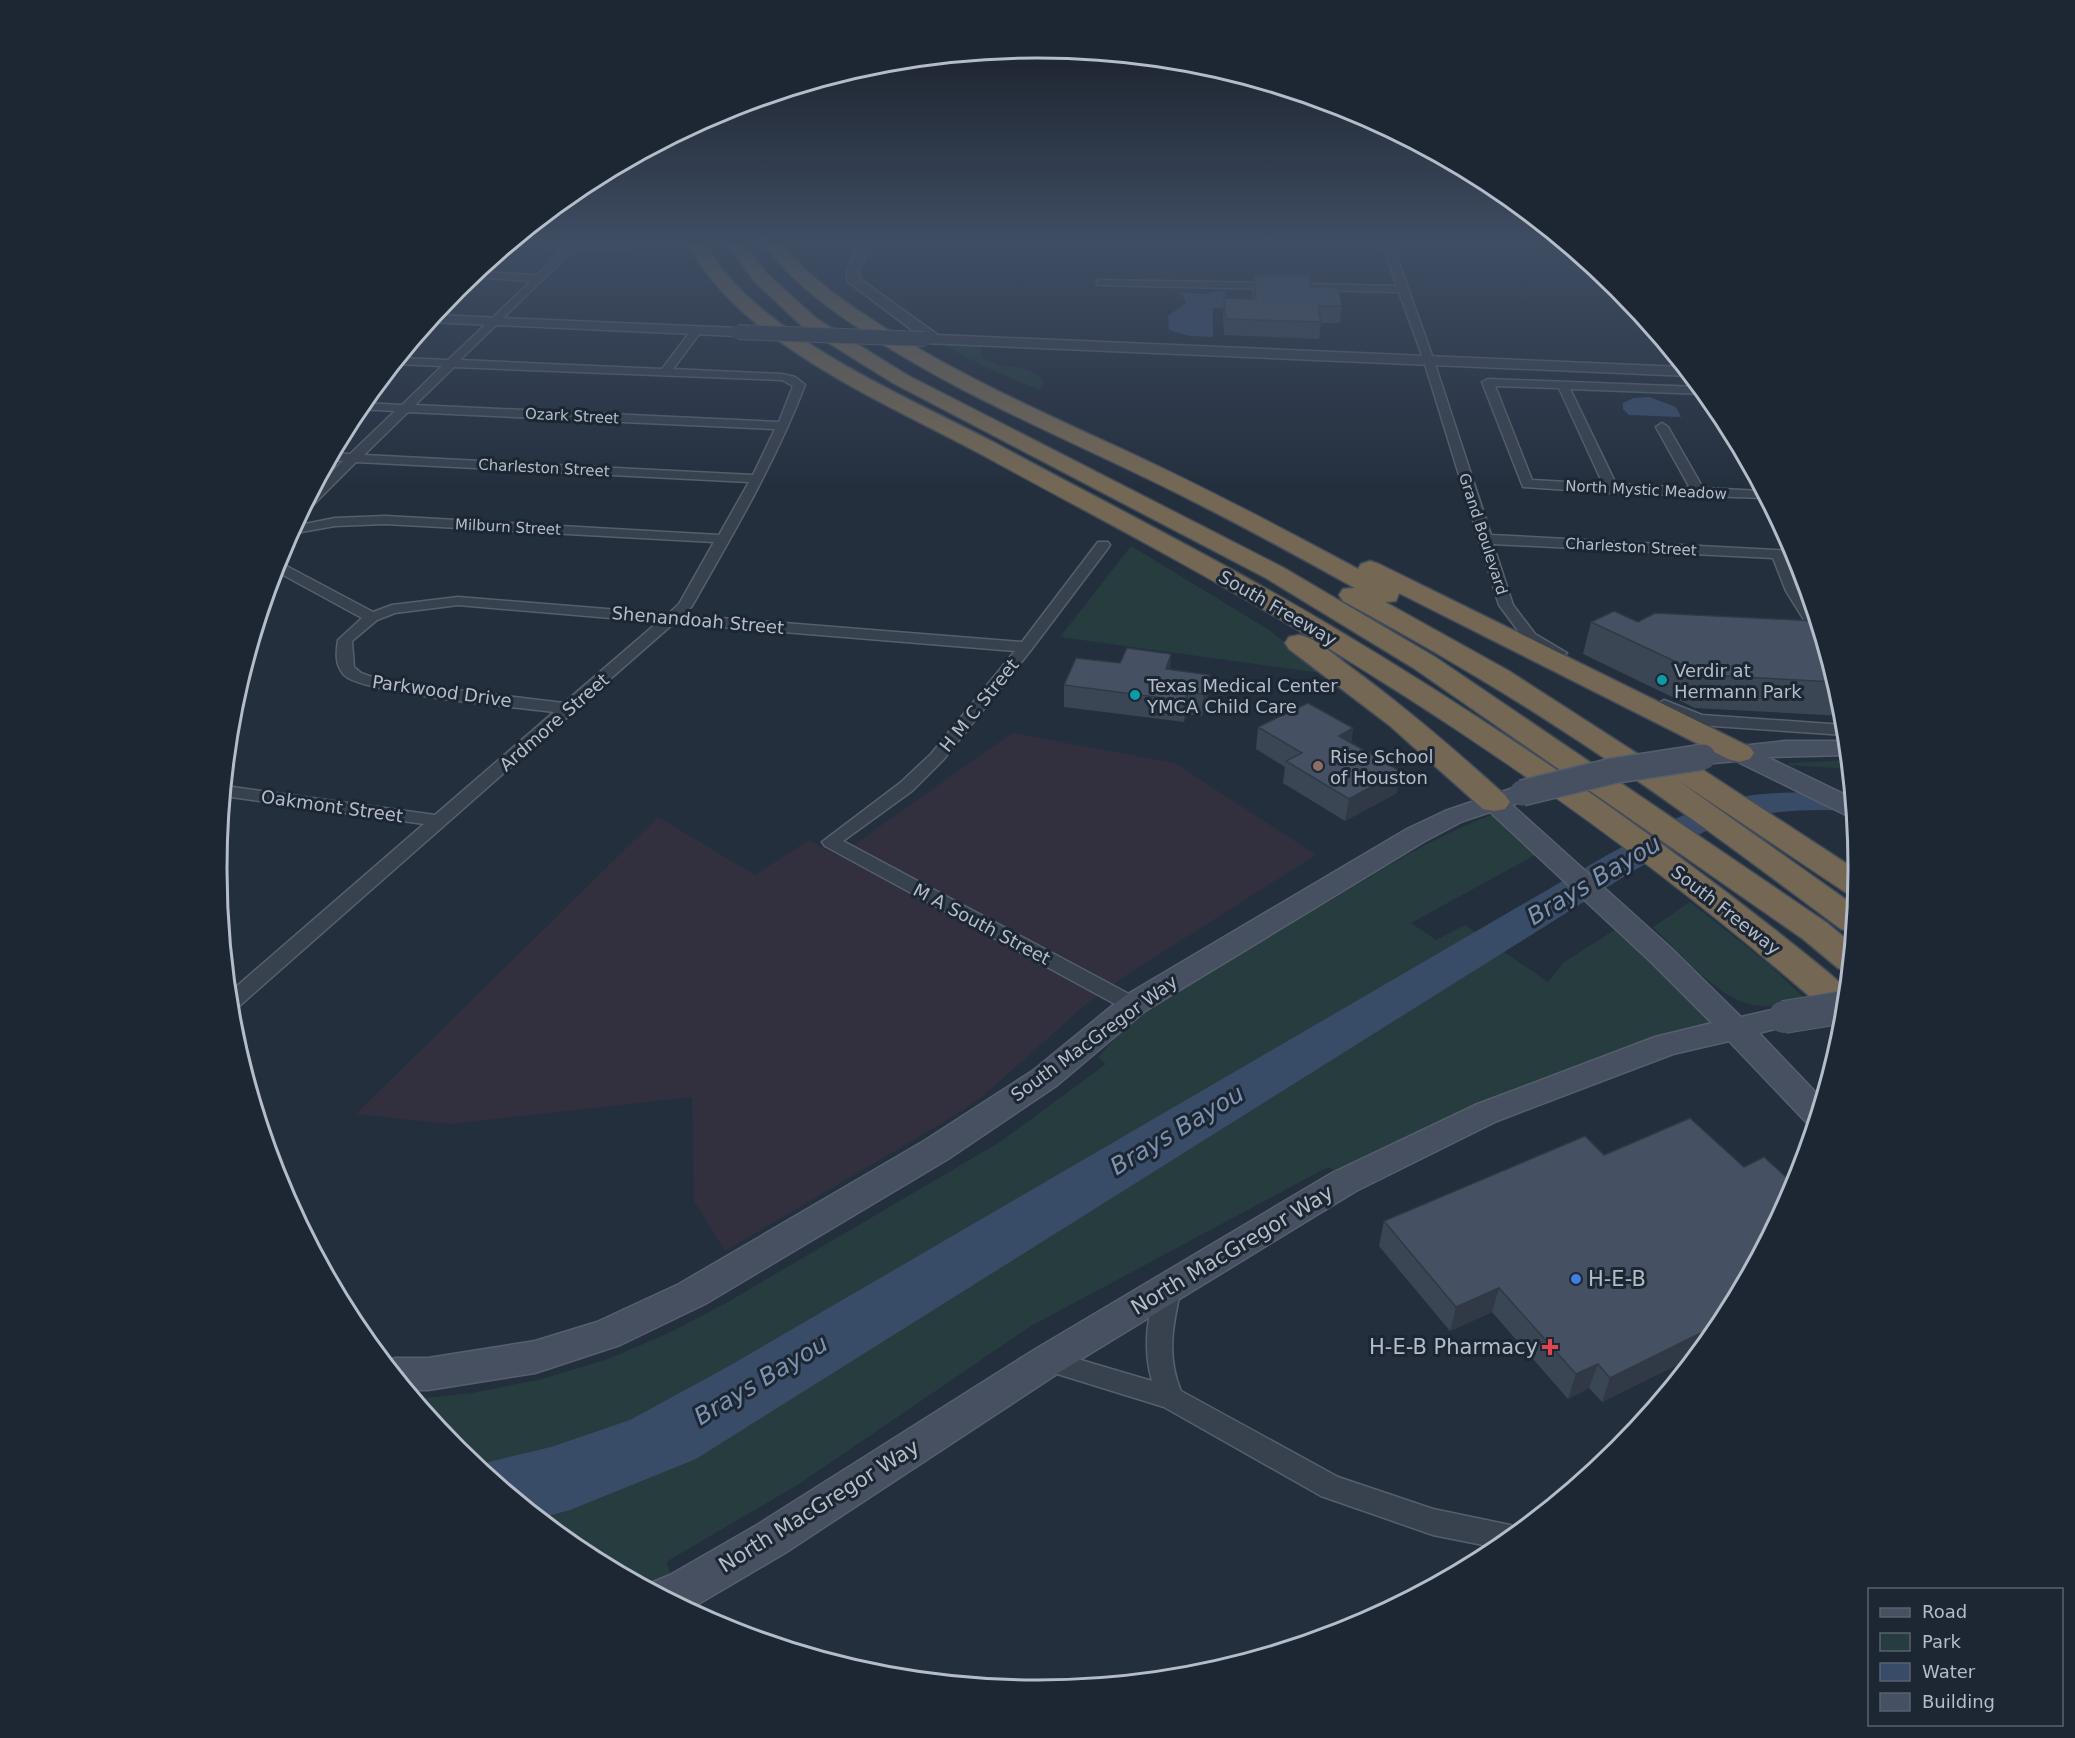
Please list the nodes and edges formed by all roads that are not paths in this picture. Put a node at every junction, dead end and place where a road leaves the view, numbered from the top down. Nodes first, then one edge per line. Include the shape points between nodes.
1 (492, 324) edge
2 (548, 324) edge
3 (769, 324) edge
4 (812, 324) edge
5 (830, 324) edge
6 (865, 324) edge
7 (910, 324) edge
8 (1416, 324) edge
9 (698, 330) junction
10 (930, 339) junction
11 (406, 361) edge
12 (1429, 362) junction
13 (451, 363) junction
14 (1629, 370) junction
15 (1677, 372) edge
16 (664, 373) junction
17 (1563, 385) junction
18 (1630, 388) junction
19 (1645, 388) junction
20 (1691, 390) edge
21 (373, 407) edge
22 (404, 408) junction
23 (783, 426) junction
24 (1662, 427) dead end
25 (340, 457) edge
26 (352, 458) junction
27 (1031, 474) junction
28 (757, 479) junction
29 (324, 487) edge
30 (1612, 489) junction
31 (1699, 492) junction
32 (1755, 495) edge
33 (1257, 524) junction
34 (303, 528) edge
35 (724, 539) junction
36 (1484, 540) junction
37 (1103, 545) dead end
38 (1778, 554) junction
39 (1784, 554) edge
40 (285, 570) edge
41 (1806, 612) edge
42 (372, 617) junction
43 (673, 618) junction
44 (1026, 647) junction
45 (570, 709) junction
46 (1835, 729) edge
47 (1627, 747) junction
48 (1838, 748) edge
49 (1739, 753) junction
50 (231, 792) edge
51 (1524, 794) junction
52 (1494, 802) junction
53 (1845, 805) edge
54 (439, 821) junction
55 (831, 842) joint
56 (1848, 879) edge
57 (1846, 916) edge
58 (1843, 954) edge
59 (1806, 972) junction
60 (238, 996) edge
61 (1837, 1000) edge
62 (1133, 1005) junction
63 (1835, 1008) edge
64 (1835, 1009) edge
65 (1734, 1028) junction
66 (1812, 1108) edge
67 (1169, 1288) junction
68 (1047, 1361) junction
69 (404, 1374) edge
70 (1171, 1398) junction
71 (1498, 1536) edge
72 (674, 1594) edge

1 - 13 street
2 - 9 street
3 - 27 highway, South Freeway via 878,394
4 - 58 highway via 900,379 1275,573 1425,663 1815,931
5 - 47 highway via 925,379 1287,560
6 - 33 highway via 979,390
7 - 10 street
8 - 12 street, Grand Boulevard
9 - 10 street, bridge
9 - 16 street
10 - 12 street
11 - 13 street
12 - 14 street
12 - 36 street, Grand Boulevard
13 - 16 street
13 - 22 street
14 - 15 street
14 - 18 street
14 - 19 street
16 - 23 street, Ardmore Street via 782,377 797,382
17 - 18 street
17 - 30 street
17 - 30 street, North Mystic Meadow via 1488,382 1527,484
18 - 19 street
19 - 20 street
21 - 22 street, Ozark Street
22 - 23 street, Ozark Street
22 - 26 street
23 - 28 street, Ardmore Street
24 - 31 street
25 - 26 street, Charleston Street
26 - 28 street, Charleston Street
26 - 29 street
27 - 51 highway, South Freeway via 1258,595 1372,663
27 - 52 highway via 1260,616 1353,680
28 - 35 street, Ardmore Street
30 - 31 street, North Mystic Meadow
31 - 32 street, North Mystic Meadow
33 - 47 highway via 1427,616
33 - 49 highway via 1305,536
34 - 35 street, Milburn Street via 385,520
35 - 43 street, Ardmore Street via 690,601
36 - 38 street, Charleston Street
36 - 46 street, Grand Boulevard via 1506,605 1521,628 1541,645 1699,720
37 - 44 street, H M C Street
38 - 39 street, Charleston Street
38 - 41 street
40 - 42 street
42 - 43 street, Shenandoah Street via 392,609 458,601
42 - 45 street, Parkwood Drive via 345,640 343,659 348,670 361,679 381,686
43 - 44 street, Shenandoah Street
43 - 45 street, Ardmore Street
44 - 55 street, H M C Street via 937,757 906,787
45 - 54 street, Ardmore Street
47 - 56 highway
47 - 57 highway
48 - 49 main road
49 - 51 main road, bridge via 1612,771
49 - 53 main road
50 - 54 street, Oakmont Street
51 - 52 main road
51 - 59 highway, South Freeway via 1708,894
51 - 65 main road via 1661,955
52 - 62 main road, South MacGregor Way via 1416,835
54 - 60 street, Ardmore Street
55 - 62 street, M A South Street
59 - 61 highway, South Freeway
59 - 63 highway
62 - 69 main road, South MacGregor Way via 1045,1078 936,1150 692,1294 607,1334 536,1357 428,1374
64 - 65 main road, North MacGregor Way, bridge
65 - 66 main road
65 - 67 main road, North MacGregor Way via 1666,1045 1486,1113 1344,1182
67 - 68 main road, North MacGregor Way
67 - 70 street via 1157,1339 1162,1379
68 - 70 street
68 - 72 main road, North MacGregor Way via 771,1539
70 - 71 street via 1330,1487 1433,1522

